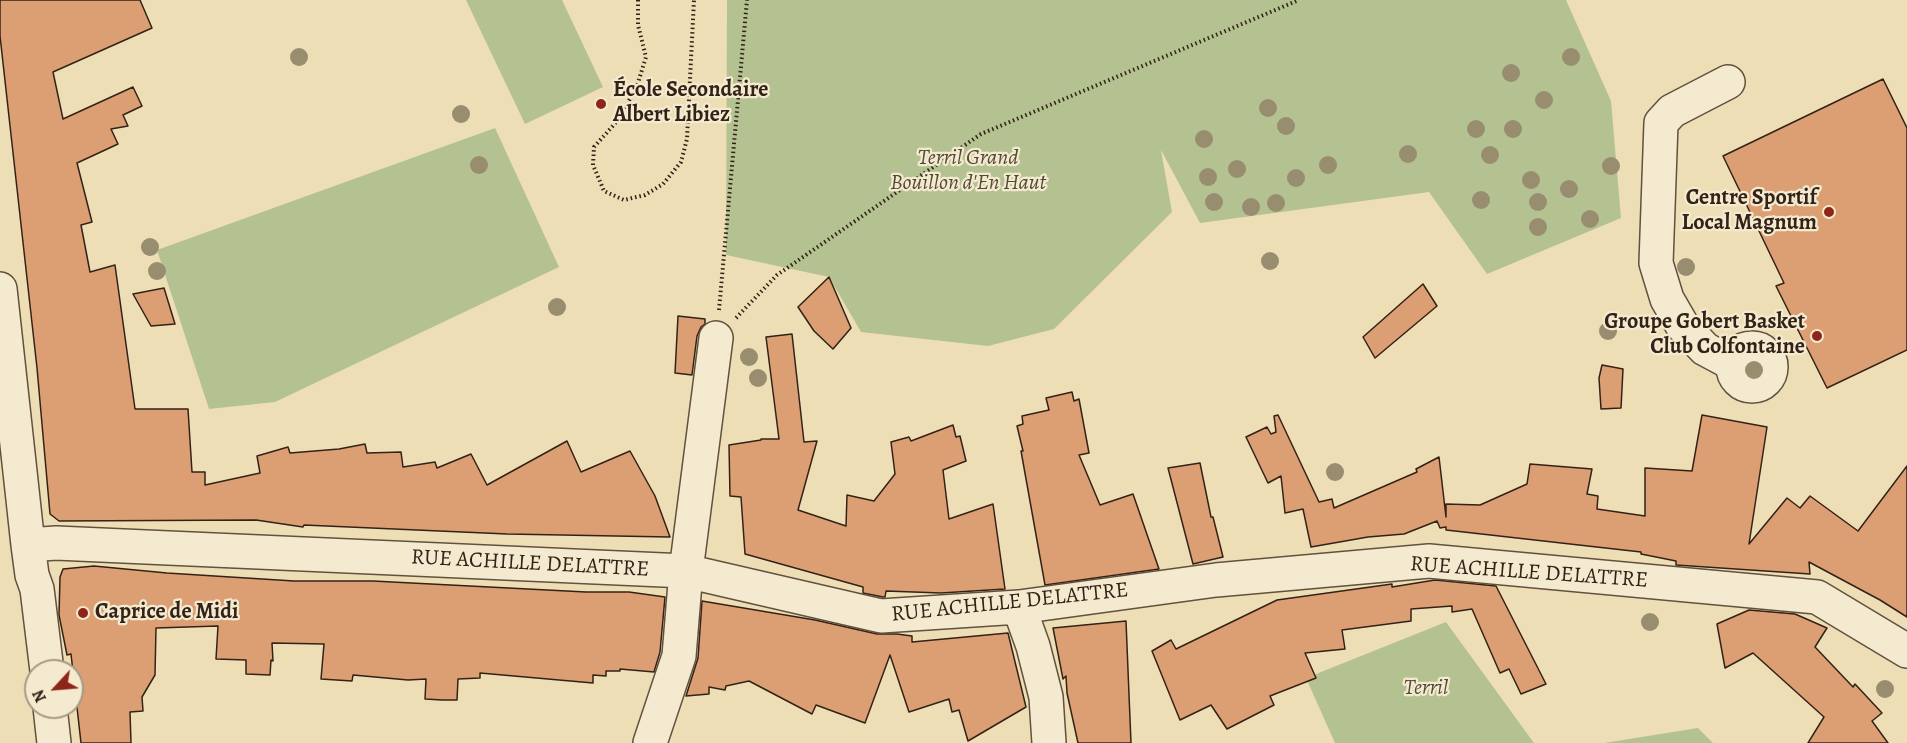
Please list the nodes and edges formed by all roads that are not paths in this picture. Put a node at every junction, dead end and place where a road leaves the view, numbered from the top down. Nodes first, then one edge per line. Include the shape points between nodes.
1 (1728, 82) dead end
2 (0, 289) edge
3 (716, 338) road end
4 (1733, 364) dead end
5 (28, 546) junction
6 (686, 571) junction
7 (1019, 607) junction
8 (1907, 651) edge
9 (46, 659) edge
10 (52, 719) edge
11 (54, 743) edge
12 (650, 743) edge
13 (1049, 743) edge

1 - 4 street via 1672,111 1661,123 1656,263 1667,299 1682,325 1705,349
2 - 5 street
3 - 6 street
5 - 6 street, RUE ACHILLE DELATTRE via 56,543
5 - 9 street
6 - 7 street, RUE ACHILLE DELATTRE via 881,616
6 - 12 street via 679,656
7 - 8 street, RUE ACHILLE DELATTRE via 1216,580 1429,561 1817,597
7 - 13 street via 1046,697
10 - 11 street

